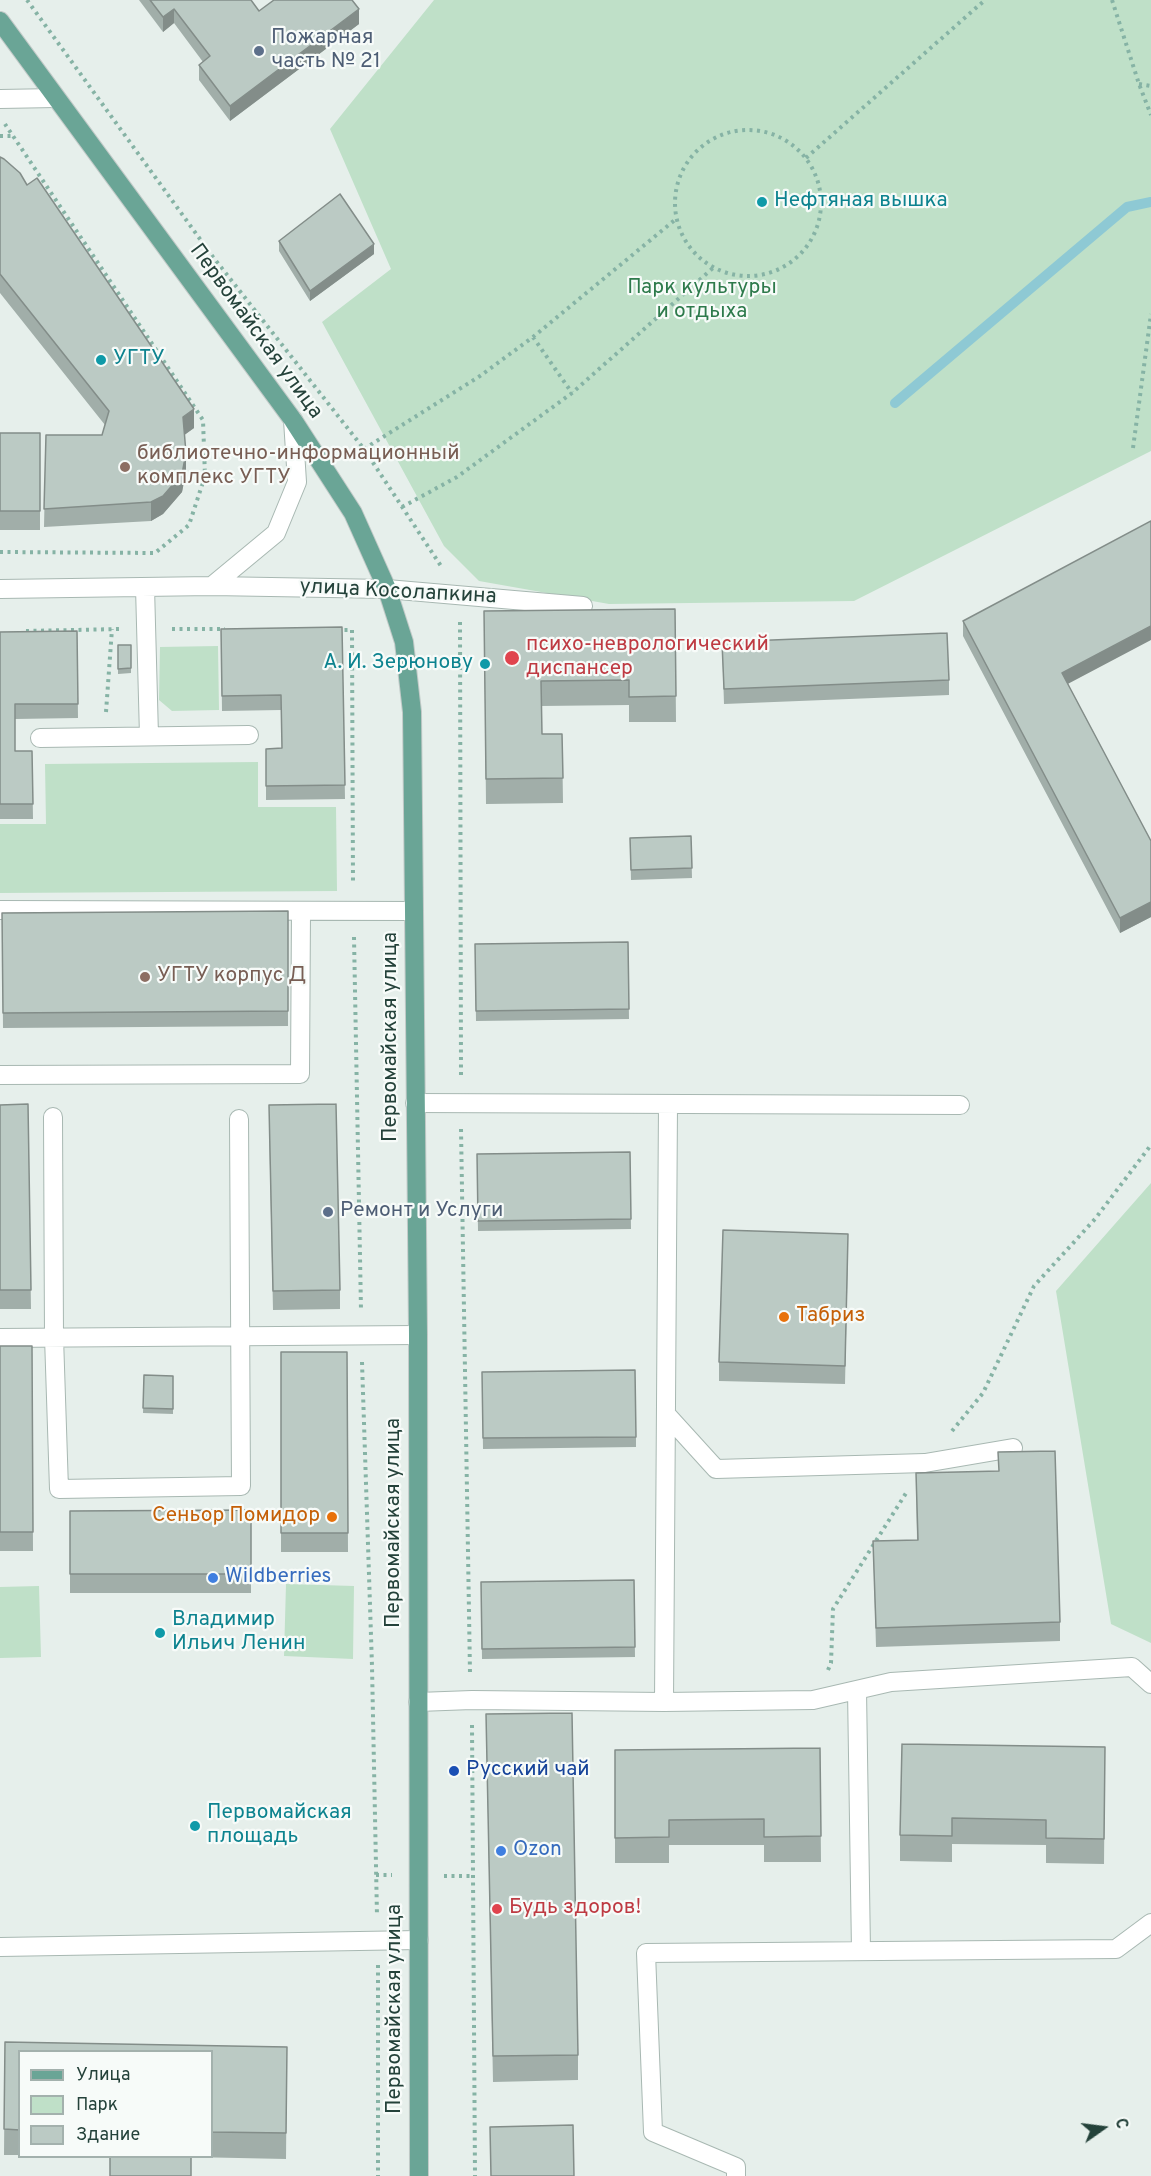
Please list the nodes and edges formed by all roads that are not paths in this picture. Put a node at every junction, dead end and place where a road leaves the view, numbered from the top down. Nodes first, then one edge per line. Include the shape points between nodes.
1 (0, 21) edge
2 (56, 98) junction
3 (0, 99) edge
4 (293, 420) junction
5 (212, 586) junction
6 (151, 587) junction
7 (387, 589) junction
8 (0, 590) edge
9 (583, 606) dead end
10 (249, 735) dead end
11 (149, 736) junction
12 (40, 738) dead end
13 (0, 910) edge
14 (301, 911) junction
15 (414, 912) junction
16 (0, 1076) edge
17 (415, 1103) junction
18 (668, 1105) junction
19 (960, 1105) dead end
20 (53, 1117) dead end
21 (239, 1119) dead end
22 (418, 1335) junction
23 (241, 1336) junction
24 (54, 1337) junction
25 (0, 1338) edge
26 (666, 1414) junction
27 (1013, 1448) dead end
28 (1151, 1684) edge
29 (857, 1690) junction
30 (418, 1702) junction
31 (664, 1702) junction
32 (1151, 1923) edge
33 (419, 1940) junction
34 (0, 1947) edge
35 (861, 1951) junction
36 (419, 2176) edge
37 (736, 2176) edge

1 - 2 main road, Первомайская улица
2 - 3 street
2 - 4 main road, Первомайская улица
4 - 5 street via 297,482 276,533
4 - 7 main road, Первомайская улица via 353,513
5 - 6 street, улица Косолапкина
5 - 7 street, улица Косолапкина
6 - 8 street, улица Косолапкина
6 - 11 street via 146,629
7 - 9 street, улица Косолапкина
7 - 15 main road, Первомайская улица via 404,642 412,712
10 - 11 street
11 - 12 street
13 - 14 street
14 - 15 street
14 - 16 street via 300,1074
15 - 17 main road, Первомайская улица
17 - 18 street
17 - 22 main road, Первомайская улица
18 - 19 street
18 - 26 street
20 - 24 street
21 - 23 street
22 - 23 street
22 - 30 main road, Первомайская улица
23 - 24 street
23 - 24 street via 241,1486 59,1489
24 - 25 street
26 - 27 street via 716,1469 925,1463
26 - 31 street
28 - 29 street via 1132,1667 891,1682
29 - 31 street via 813,1700
29 - 35 street
30 - 31 street
30 - 33 main road, Первомайская улица
32 - 35 street via 1116,1948
33 - 34 street
33 - 36 main road, Первомайская улица
35 - 37 street via 646,1953 653,2132 736,2168

